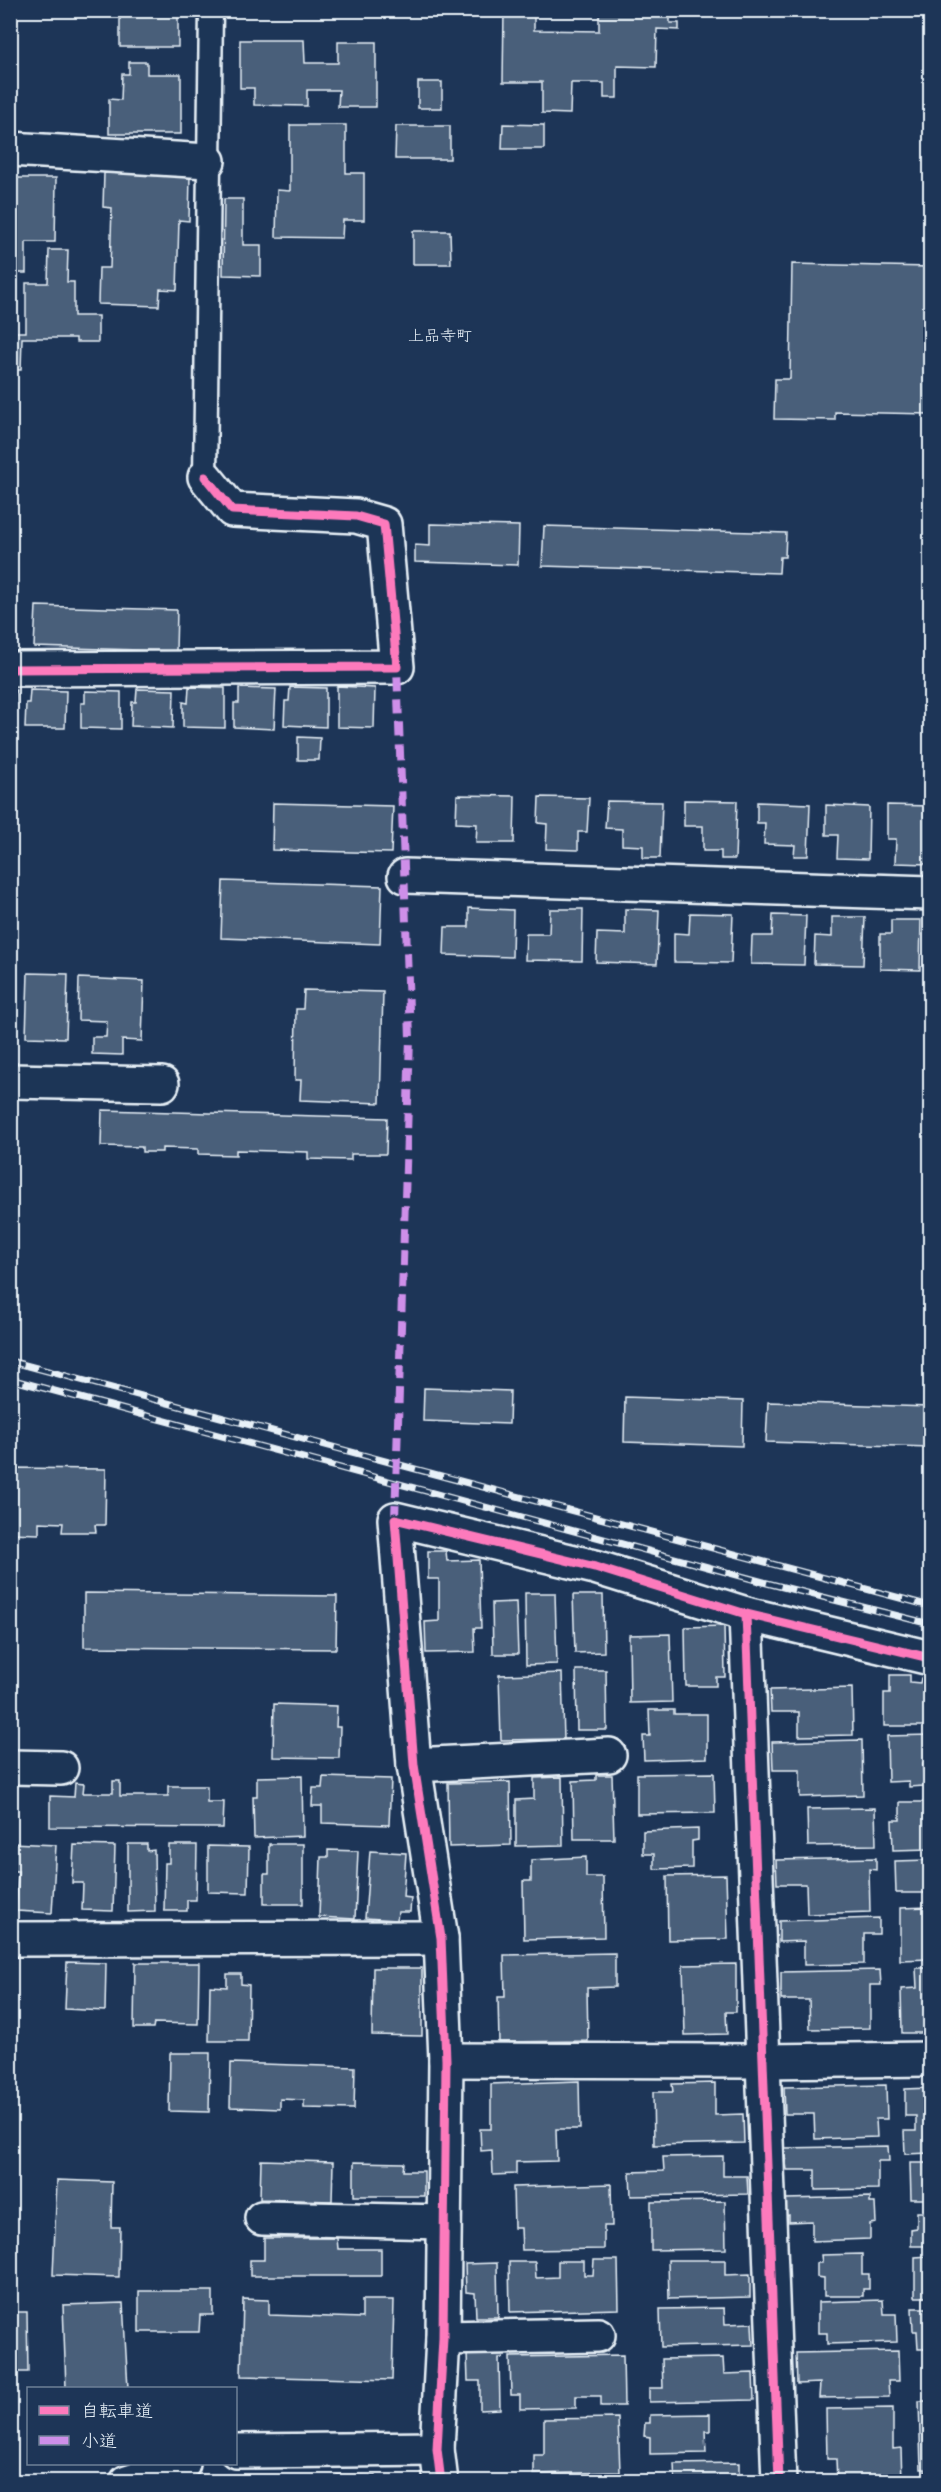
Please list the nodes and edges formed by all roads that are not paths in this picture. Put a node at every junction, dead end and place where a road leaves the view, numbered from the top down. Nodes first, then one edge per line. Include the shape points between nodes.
1 (211, 10) edge
2 (10, 150) edge
3 (208, 161) junction
4 (205, 477) joint
5 (10, 669) edge
6 (405, 876) dead end
7 (930, 892) edge
8 (10, 1081) edge
9 (162, 1084) dead end
10 (746, 1614) junction
11 (930, 1658) edge
12 (609, 1755) dead end
13 (414, 1765) junction
14 (10, 1767) edge
15 (61, 1768) dead end
16 (441, 1938) junction
17 (10, 1939) edge
18 (930, 2059) edge
19 (446, 2060) junction
20 (764, 2061) junction
21 (262, 2218) dead end
22 (444, 2222) junction
23 (598, 2336) dead end
24 (443, 2338) junction
25 (437, 2449) junction
26 (237, 2451) edge
27 (177, 2465) edge
28 (127, 2481) edge
29 (441, 2481) edge
30 (779, 2481) edge

1 - 3 lane
2 - 3 street
3 - 4 lane
4 - 5 street via 232,510 356,516 384,525 397,667
6 - 7 street
8 - 9 street
10 - 11 street
10 - 13 street via 595,1567 395,1519
10 - 20 street
12 - 13 street
13 - 16 street
14 - 15 street
16 - 17 street
16 - 19 street
18 - 20 street
19 - 20 street
19 - 22 street
20 - 30 street
21 - 22 street
22 - 24 street
23 - 24 street
24 - 25 street
25 - 26 street
25 - 29 street
27 - 28 street

